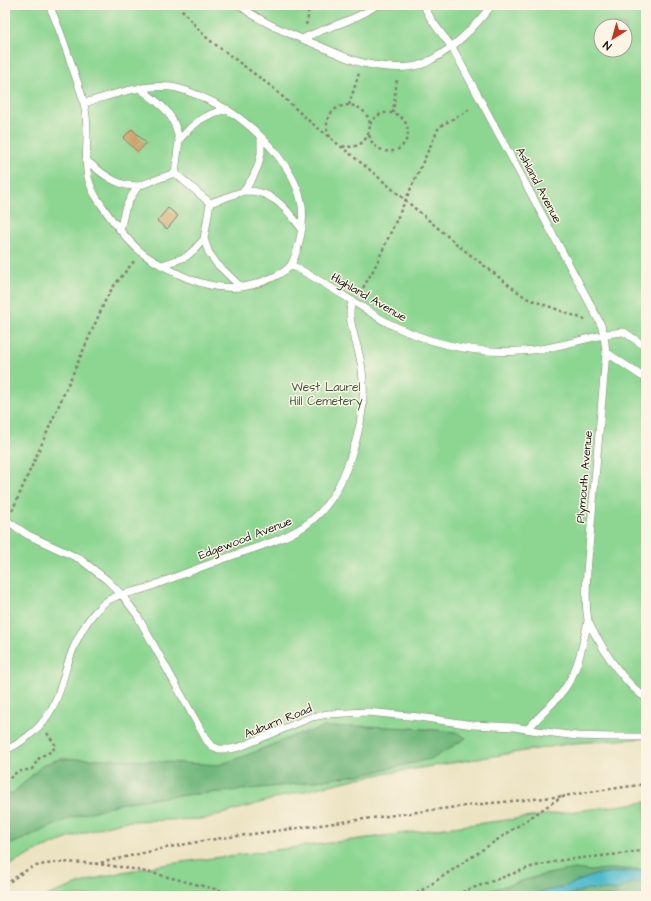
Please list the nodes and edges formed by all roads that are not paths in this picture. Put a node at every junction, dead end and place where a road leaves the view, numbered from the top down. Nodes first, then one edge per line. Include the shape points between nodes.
1 (49, 5) edge
2 (239, 5) edge
3 (377, 5) edge
4 (424, 5) edge
5 (492, 5) edge
6 (302, 39) junction
7 (452, 47) junction
8 (139, 88) junction
9 (84, 103) junction
10 (227, 109) junction
11 (261, 137) junction
12 (179, 140) junction
13 (86, 160) junction
14 (175, 173) junction
15 (138, 186) junction
16 (244, 191) junction
17 (210, 203) junction
18 (302, 229) junction
19 (120, 230) junction
20 (204, 239) junction
21 (162, 265) junction
22 (291, 265) junction
23 (241, 287) junction
24 (354, 302) junction
25 (604, 334) junction
26 (646, 347) edge
27 (606, 352) junction
28 (646, 379) edge
29 (6, 520) edge
30 (122, 595) junction
31 (588, 621) junction
32 (646, 698) edge
33 (528, 729) junction
34 (646, 737) edge
35 (5, 751) edge

1 - 9 lane
2 - 6 lane via 254,16
3 - 6 lane via 351,20
4 - 7 lane, Ashland Avenue via 432,21
5 - 7 lane
6 - 7 lane via 362,62 398,68 422,65
7 - 25 lane, Ashland Avenue
8 - 9 lane
8 - 10 lane via 173,87 191,92
8 - 12 lane via 165,108 177,129
9 - 13 lane
10 - 11 lane
10 - 12 lane via 200,120
11 - 16 lane via 258,166
11 - 18 lane via 288,171 297,190 302,205
12 - 14 lane
13 - 15 lane via 113,180
13 - 19 lane via 90,184
14 - 15 lane
14 - 17 lane
15 - 19 lane via 126,209
16 - 17 lane
16 - 18 lane via 258,192 279,202
17 - 20 lane
18 - 22 lane
19 - 21 lane via 141,252
20 - 21 lane via 186,257
20 - 23 lane via 209,253 217,264
21 - 23 lane via 177,274 207,285 222,288
22 - 23 lane via 271,278
22 - 24 lane, Highland Avenue
24 - 25 lane, Highland Avenue via 390,324 411,333 433,341 478,351 538,350
24 - 30 lane, Edgewood Avenue via 350,308 350,315 362,372 361,414 351,458 338,488 326,505 312,520 295,532
25 - 26 lane, Highland Avenue via 624,332
25 - 27 lane, Plymouth Avenue
27 - 28 lane
27 - 31 lane, Plymouth Avenue via 587,571
29 - 30 lane, Auburn Road via 28,535 80,559
30 - 33 lane, Auburn Road via 137,615 207,741 219,749 240,748 312,717 335,714 386,713 473,725
30 - 35 lane, Edgewood Avenue via 103,603 86,623 72,650 57,697 46,719 27,737
31 - 32 lane, Plymouth Avenue via 615,667
31 - 33 lane, Plymouth Avenue via 581,650 567,686
33 - 34 lane, Auburn Road via 577,736

